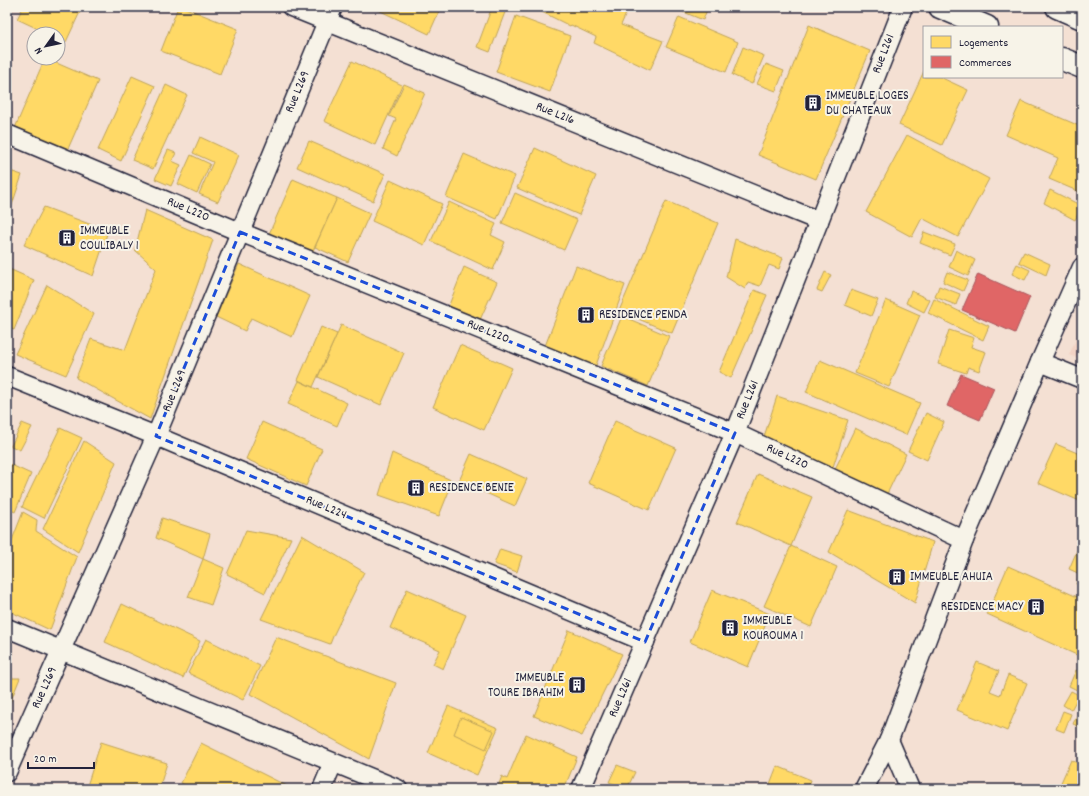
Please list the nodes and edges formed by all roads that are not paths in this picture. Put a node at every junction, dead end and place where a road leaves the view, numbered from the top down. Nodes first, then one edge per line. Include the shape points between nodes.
1 (291, 7) edge
2 (902, 7) edge
3 (940, 7) edge
4 (1057, 7) edge
5 (330, 15) edge
6 (1082, 18) edge
7 (985, 26) edge
8 (1063, 58) edge
9 (1082, 67) edge
10 (7, 134) edge
11 (819, 221) junction
12 (240, 232) junction
13 (1082, 268) edge
14 (1040, 362) junction
15 (7, 376) edge
16 (1082, 379) edge
17 (735, 433) junction
18 (156, 436) junction
19 (964, 540) junction
20 (7, 628) edge
21 (645, 642) junction
22 (62, 651) junction
23 (889, 740) junction
24 (333, 763) junction
25 (7, 771) edge
26 (322, 789) edge
27 (398, 789) edge
28 (581, 789) edge
29 (864, 789) edge
30 (910, 789) edge

1 - 5 street, Rue L216
2 - 11 street, Rue L261
3 - 7 main road
4 - 6 main road
5 - 11 street, Rue L216
5 - 12 street, Rue L269
8 - 9 main road
10 - 12 street, Rue L220
11 - 17 street, Rue L261
12 - 17 street, Rue L220
12 - 18 street, Rue L269
13 - 14 street
14 - 16 street
14 - 19 street
15 - 18 street, Rue L224
17 - 19 street, Rue L220
17 - 21 street, Rue L261
18 - 21 street, Rue L224
18 - 22 street, Rue L269
19 - 23 street
20 - 22 street
21 - 28 street, Rue L261
22 - 24 street
22 - 25 street, Rue L269
23 - 29 street
23 - 30 street
24 - 26 street
24 - 27 street

